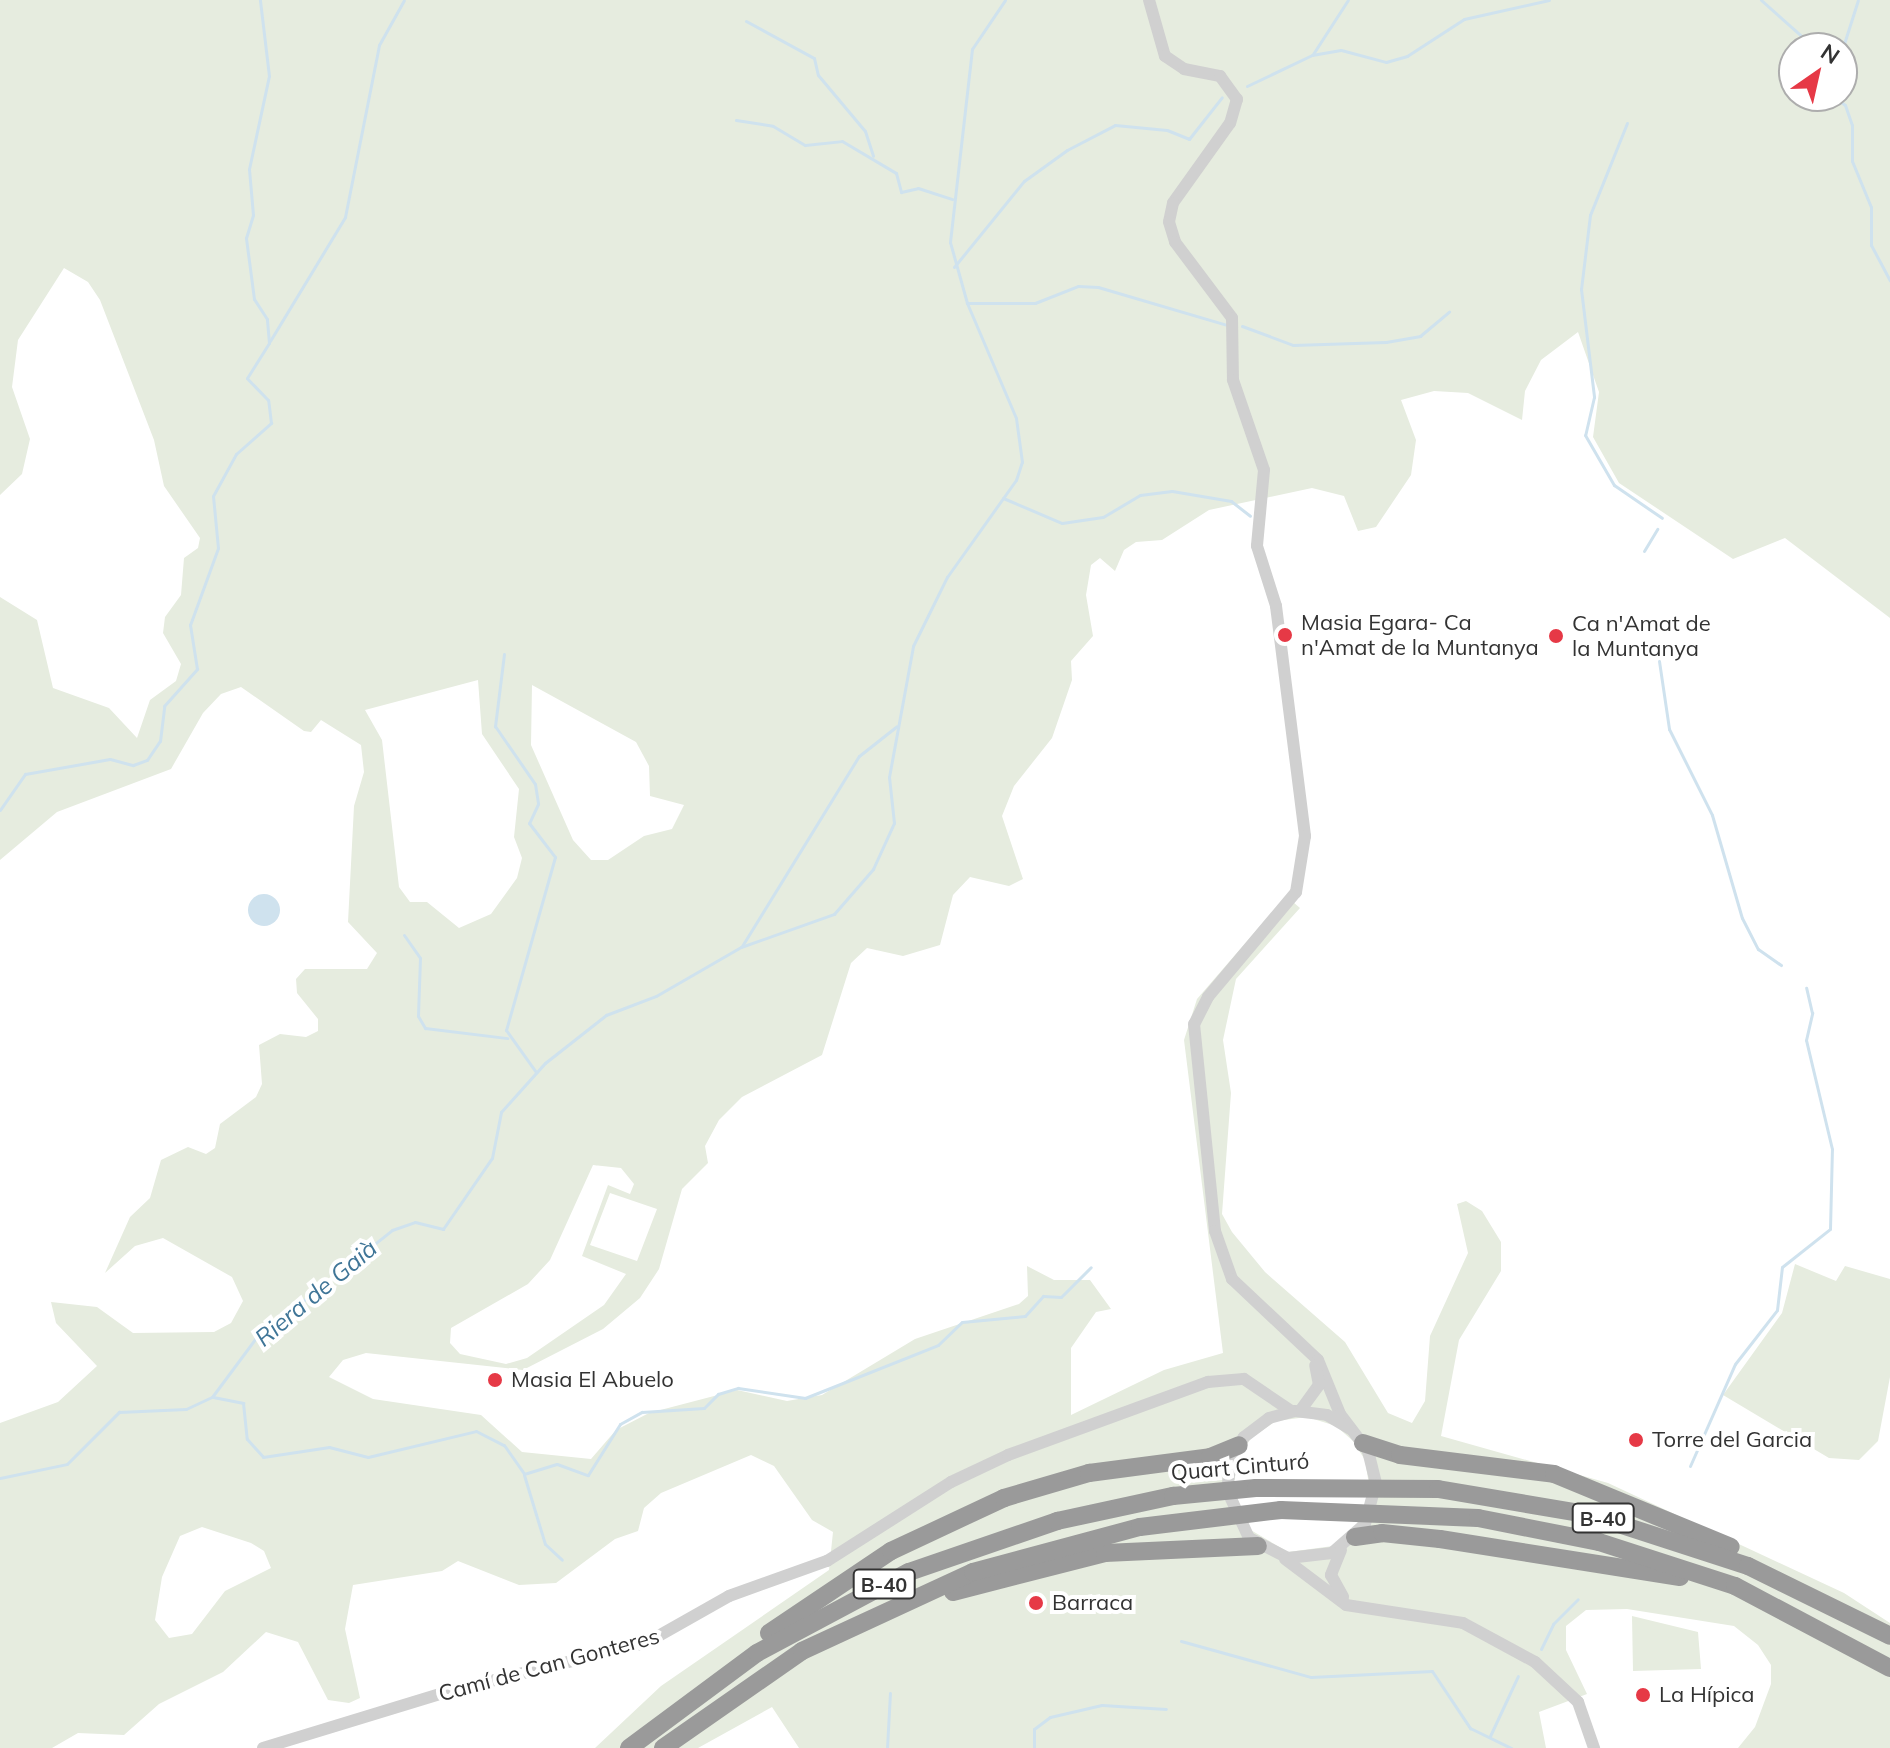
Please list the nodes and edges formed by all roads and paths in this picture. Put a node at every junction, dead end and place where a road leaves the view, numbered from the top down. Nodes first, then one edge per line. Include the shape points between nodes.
1 (1149, 0) edge
2 (1306, 1348) junction
3 (1259, 1390) junction
4 (1296, 1411) junction
5 (1259, 1424) junction
6 (1350, 1429) junction
7 (1363, 1443) junction
8 (1239, 1445) junction
9 (1349, 1542) junction
10 (1258, 1546) junction
11 (1282, 1557) junction
12 (1765, 1568) junction
13 (1752, 1598) junction
14 (1359, 1607) junction
15 (1890, 1636) edge
16 (1890, 1668) edge
17 (704, 1688) junction
18 (717, 1706) junction
19 (263, 1748) edge
20 (629, 1748) edge
21 (663, 1748) edge
22 (1594, 1748) edge

1 - 2 street via 1165,56 1184,69 1220,76 1237,99 1230,123 1173,203 1169,222 1175,242 1233,322 1235,387 1263,461 1257,546 1276,606 1305,836 1300,885 1202,1005 1192,1035 1193,1059 1223,1264 1239,1288
2 - 4 street via 1319,1385
2 - 6 street via 1318,1360
3 - 4 street, Camí de Can Gonteres
3 - 5 street
3 - 19 street, Camí de Can Gonteres via 1244,1379 1222,1378 1008,1455 951,1482 827,1561 729,1596 646,1643 446,1692
4 - 5 street
4 - 6 street
5 - 8 street
6 - 7 street
7 - 9 street via 1376,1492
7 - 12 highway via 1400,1455 1554,1474 1662,1514
8 - 10 street via 1228,1473 1229,1502
8 - 17 highway via 1210,1457 1058,1481 946,1523 832,1588
9 - 11 street via 1313,1559
9 - 13 highway via 1407,1535 1672,1574
9 - 14 street via 1332,1581
10 - 11 street
10 - 18 highway via 1129,1550 980,1583 873,1624
11 - 14 street via 1336,1599
12 - 15 highway, Quart Cinturó / B-40
12 - 17 highway, Quart Cinturó / B-40 via 1591,1515 1438,1489 1352,1485 1173,1496 1057,1521 909,1572 789,1633
13 - 16 highway, Quart Cinturó / B-40
13 - 18 highway, Quart Cinturó / B-40 via 1599,1542 1436,1515 1348,1510 1178,1520 1034,1552 914,1595 802,1651
14 - 22 street via 1452,1620 1497,1639 1566,1686 1583,1711
17 - 20 highway, Quart Cinturó / B-40
18 - 21 highway, Quart Cinturó / B-40

